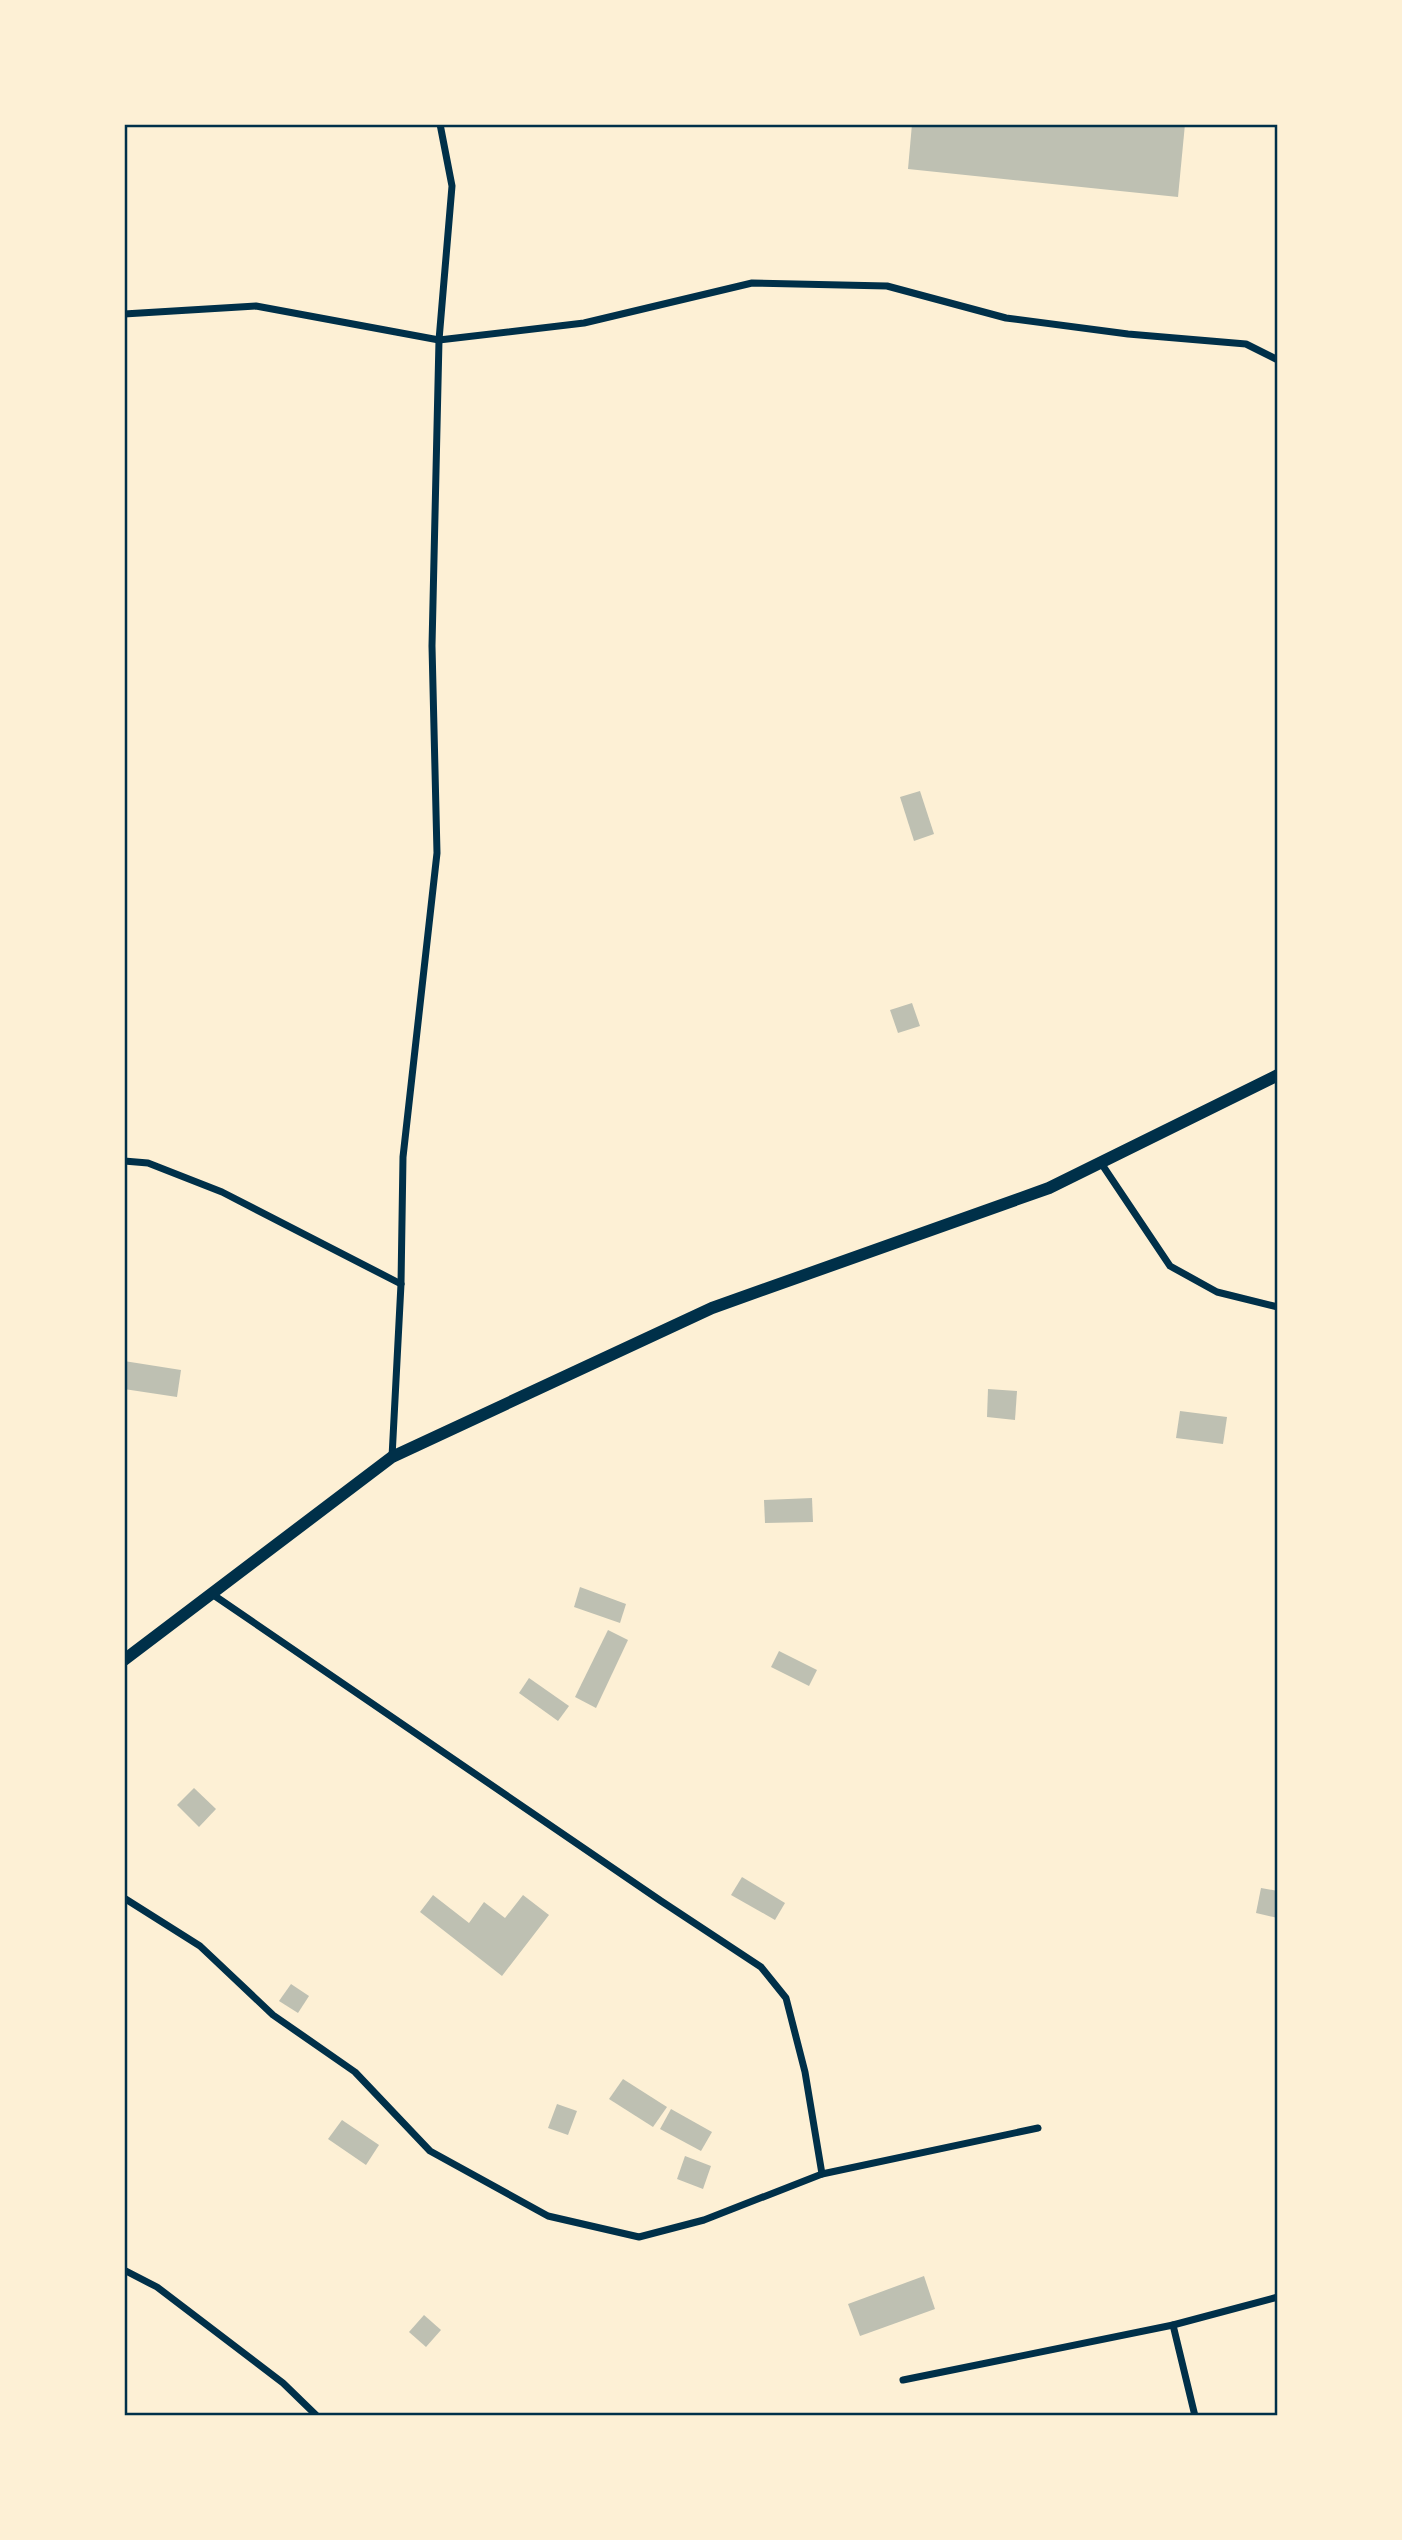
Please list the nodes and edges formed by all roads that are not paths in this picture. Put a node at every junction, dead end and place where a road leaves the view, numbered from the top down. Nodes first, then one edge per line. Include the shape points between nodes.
1 (440, 124) edge
2 (124, 314) edge
3 (439, 340) junction
4 (1278, 360) edge
5 (1278, 1074) edge
6 (124, 1161) edge
7 (1101, 1163) junction
8 (401, 1284) junction
9 (1278, 1307) edge
10 (391, 1457) junction
11 (212, 1594) junction
12 (124, 1660) edge
13 (124, 1898) edge
14 (1038, 2127) dead end
15 (822, 2174) junction
16 (124, 2270) edge
17 (1278, 2297) edge
18 (1173, 2325) junction
19 (903, 2379) dead end
20 (317, 2416) edge
21 (1195, 2416) edge

1 - 3 street via 452,186
2 - 3 street via 256,306
3 - 4 street via 584,323 752,283 887,286 1006,318 1246,344
3 - 8 street via 432,646 437,853 403,1157
5 - 7 street
6 - 8 street via 148,1163 222,1192
7 - 9 street via 1170,1266 1217,1292
7 - 10 street via 1049,1188 712,1308
8 - 10 street
10 - 11 street
11 - 12 street
11 - 15 street via 761,1967 786,1998 805,2071
13 - 15 street via 200,1946 273,2015 355,2071 430,2151 548,2216 639,2238 704,2220
14 - 15 street
16 - 20 street via 157,2287 284,2384
17 - 18 street
18 - 19 street
18 - 21 street

